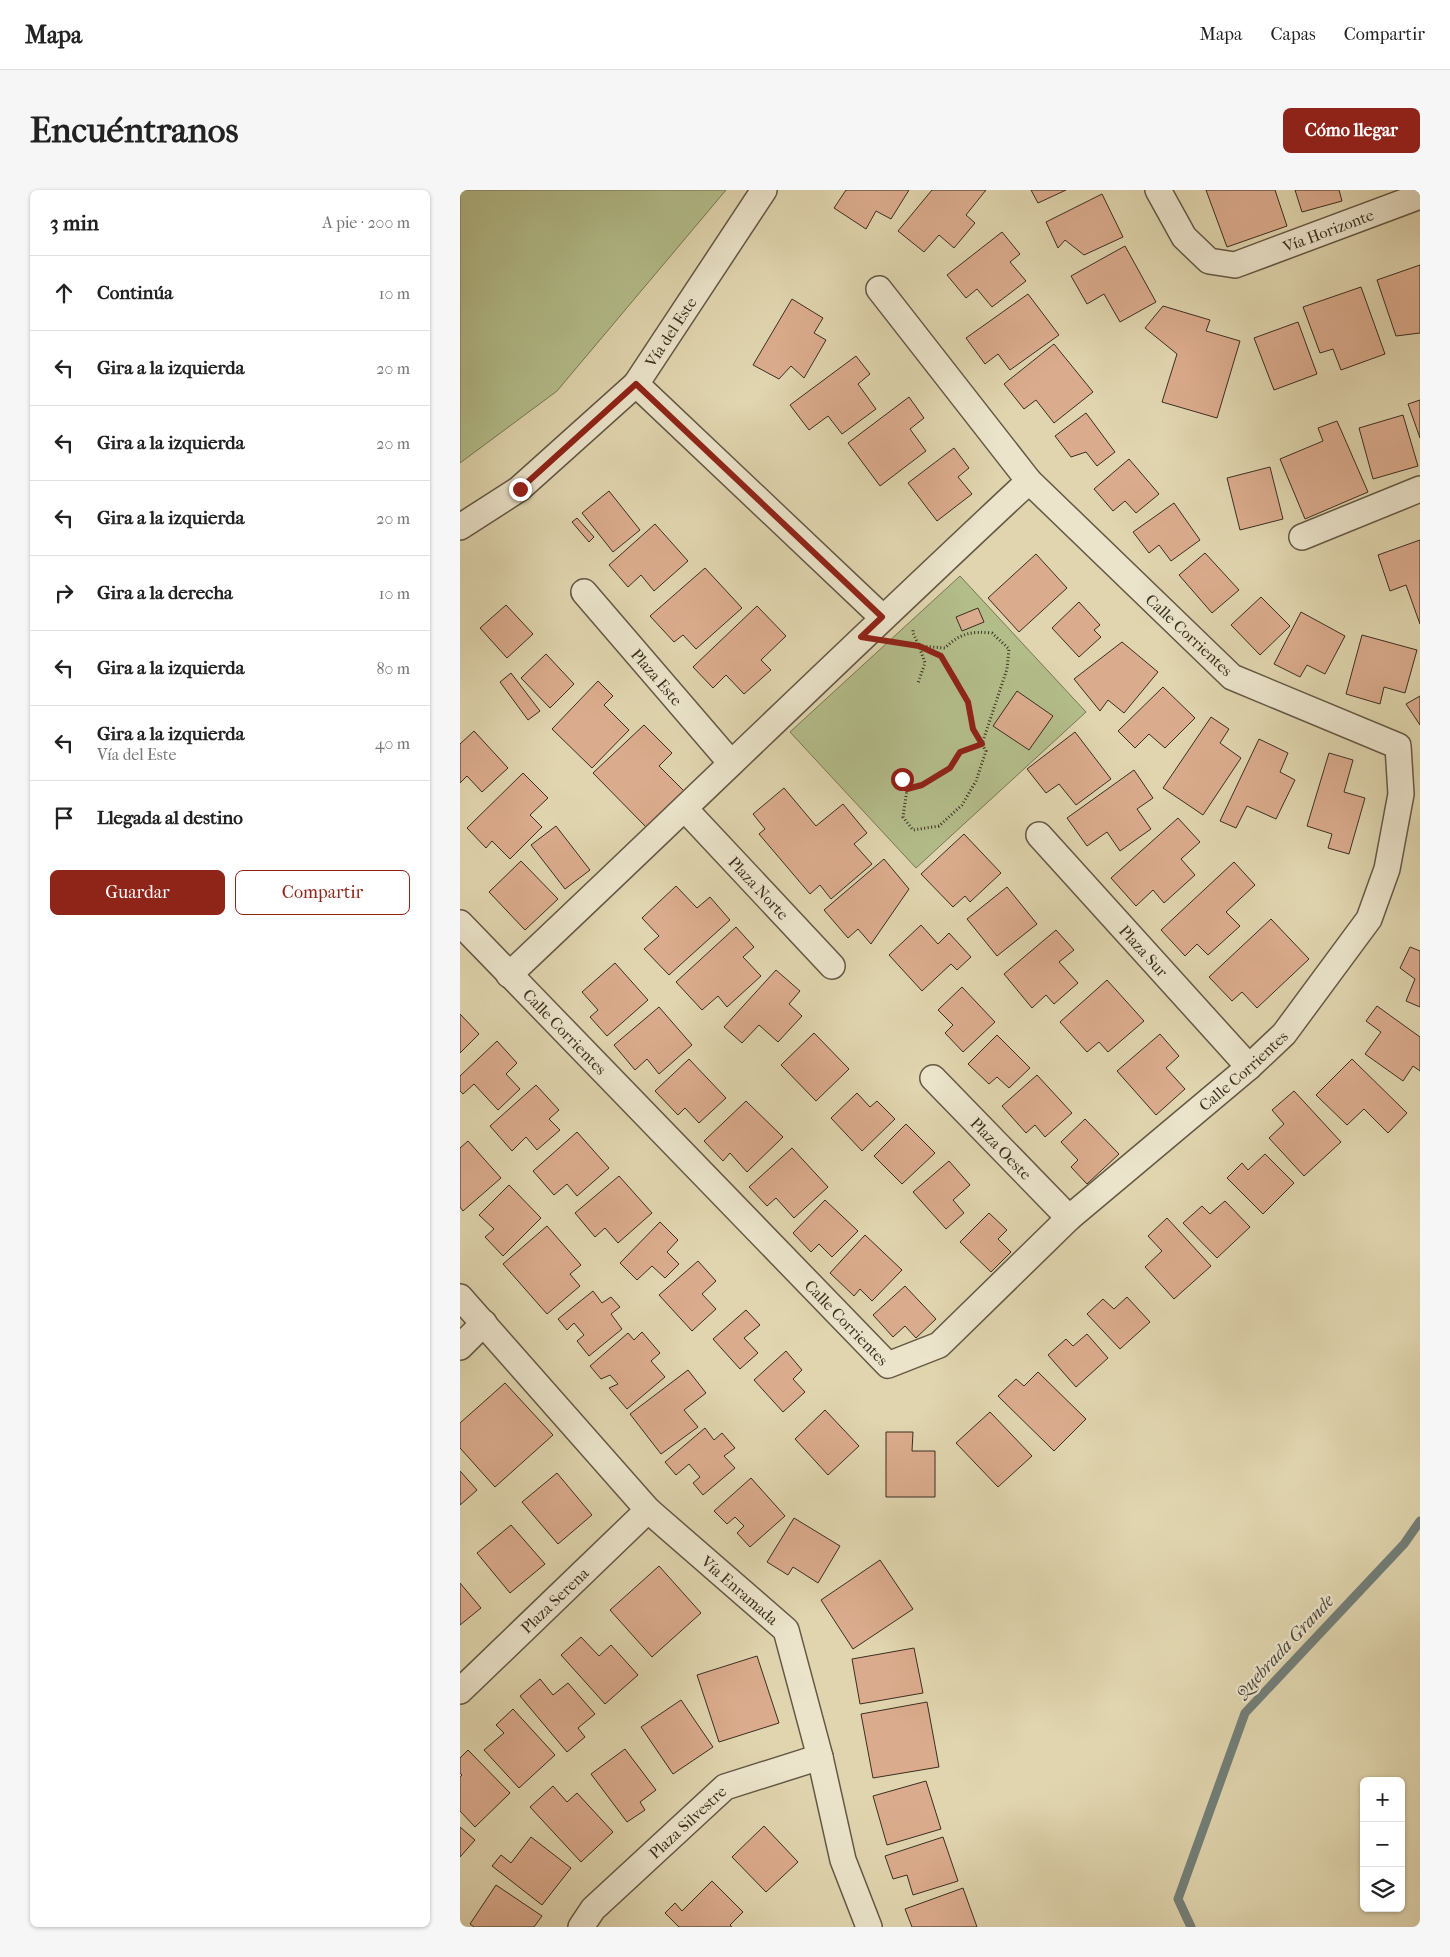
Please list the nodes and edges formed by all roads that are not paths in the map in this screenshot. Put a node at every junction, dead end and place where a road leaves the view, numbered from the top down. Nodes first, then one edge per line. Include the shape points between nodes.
1 (764, 190) edge
2 (1158, 190) edge
3 (1420, 196) edge
4 (879, 288) dead end
5 (636, 384) junction
6 (1028, 481) junction
7 (1420, 489) edge
8 (460, 527) edge
9 (1302, 537) dead end
10 (584, 592) dead end
11 (882, 617) junction
12 (731, 763) junction
13 (685, 809) junction
14 (1039, 834) dead end
15 (460, 923) edge
16 (832, 966) dead end
17 (509, 975) junction
18 (1249, 1068) junction
19 (932, 1078) dead end
20 (1069, 1218) junction
21 (460, 1297) edge
22 (484, 1323) junction
23 (460, 1346) edge
24 (648, 1510) junction
25 (460, 1691) edge
26 (820, 1757) junction
27 (581, 1927) edge
28 (869, 1927) edge

1 - 5 street, Vía del Este
2 - 3 street, Vía Horizonte via 1184,237 1209,261 1235,265
4 - 6 street, Calle Corrientes
5 - 8 street, Vía del Este via 520,489
5 - 11 street
6 - 11 street
6 - 18 street, Calle Corrientes via 1232,677 1398,746 1401,794 1387,869 1369,919 1284,1034
7 - 9 street
10 - 12 street, Plaza Este
11 - 12 street
12 - 13 street
13 - 16 street, Plaza Norte
13 - 17 street
14 - 18 street, Plaza Sur
15 - 17 street, Calle Corrientes
17 - 20 street, Calle Corrientes via 888,1365 939,1345
18 - 20 street, Calle Corrientes
19 - 20 street, Plaza Oeste
21 - 22 street, Vía Enramada
22 - 23 street
22 - 24 street, Vía Enramada
24 - 25 street, Plaza Serena
24 - 26 street, Vía Enramada via 786,1630
26 - 27 street, Plaza Silvestre via 725,1787 593,1909
26 - 28 street, Vía Enramada via 843,1860

